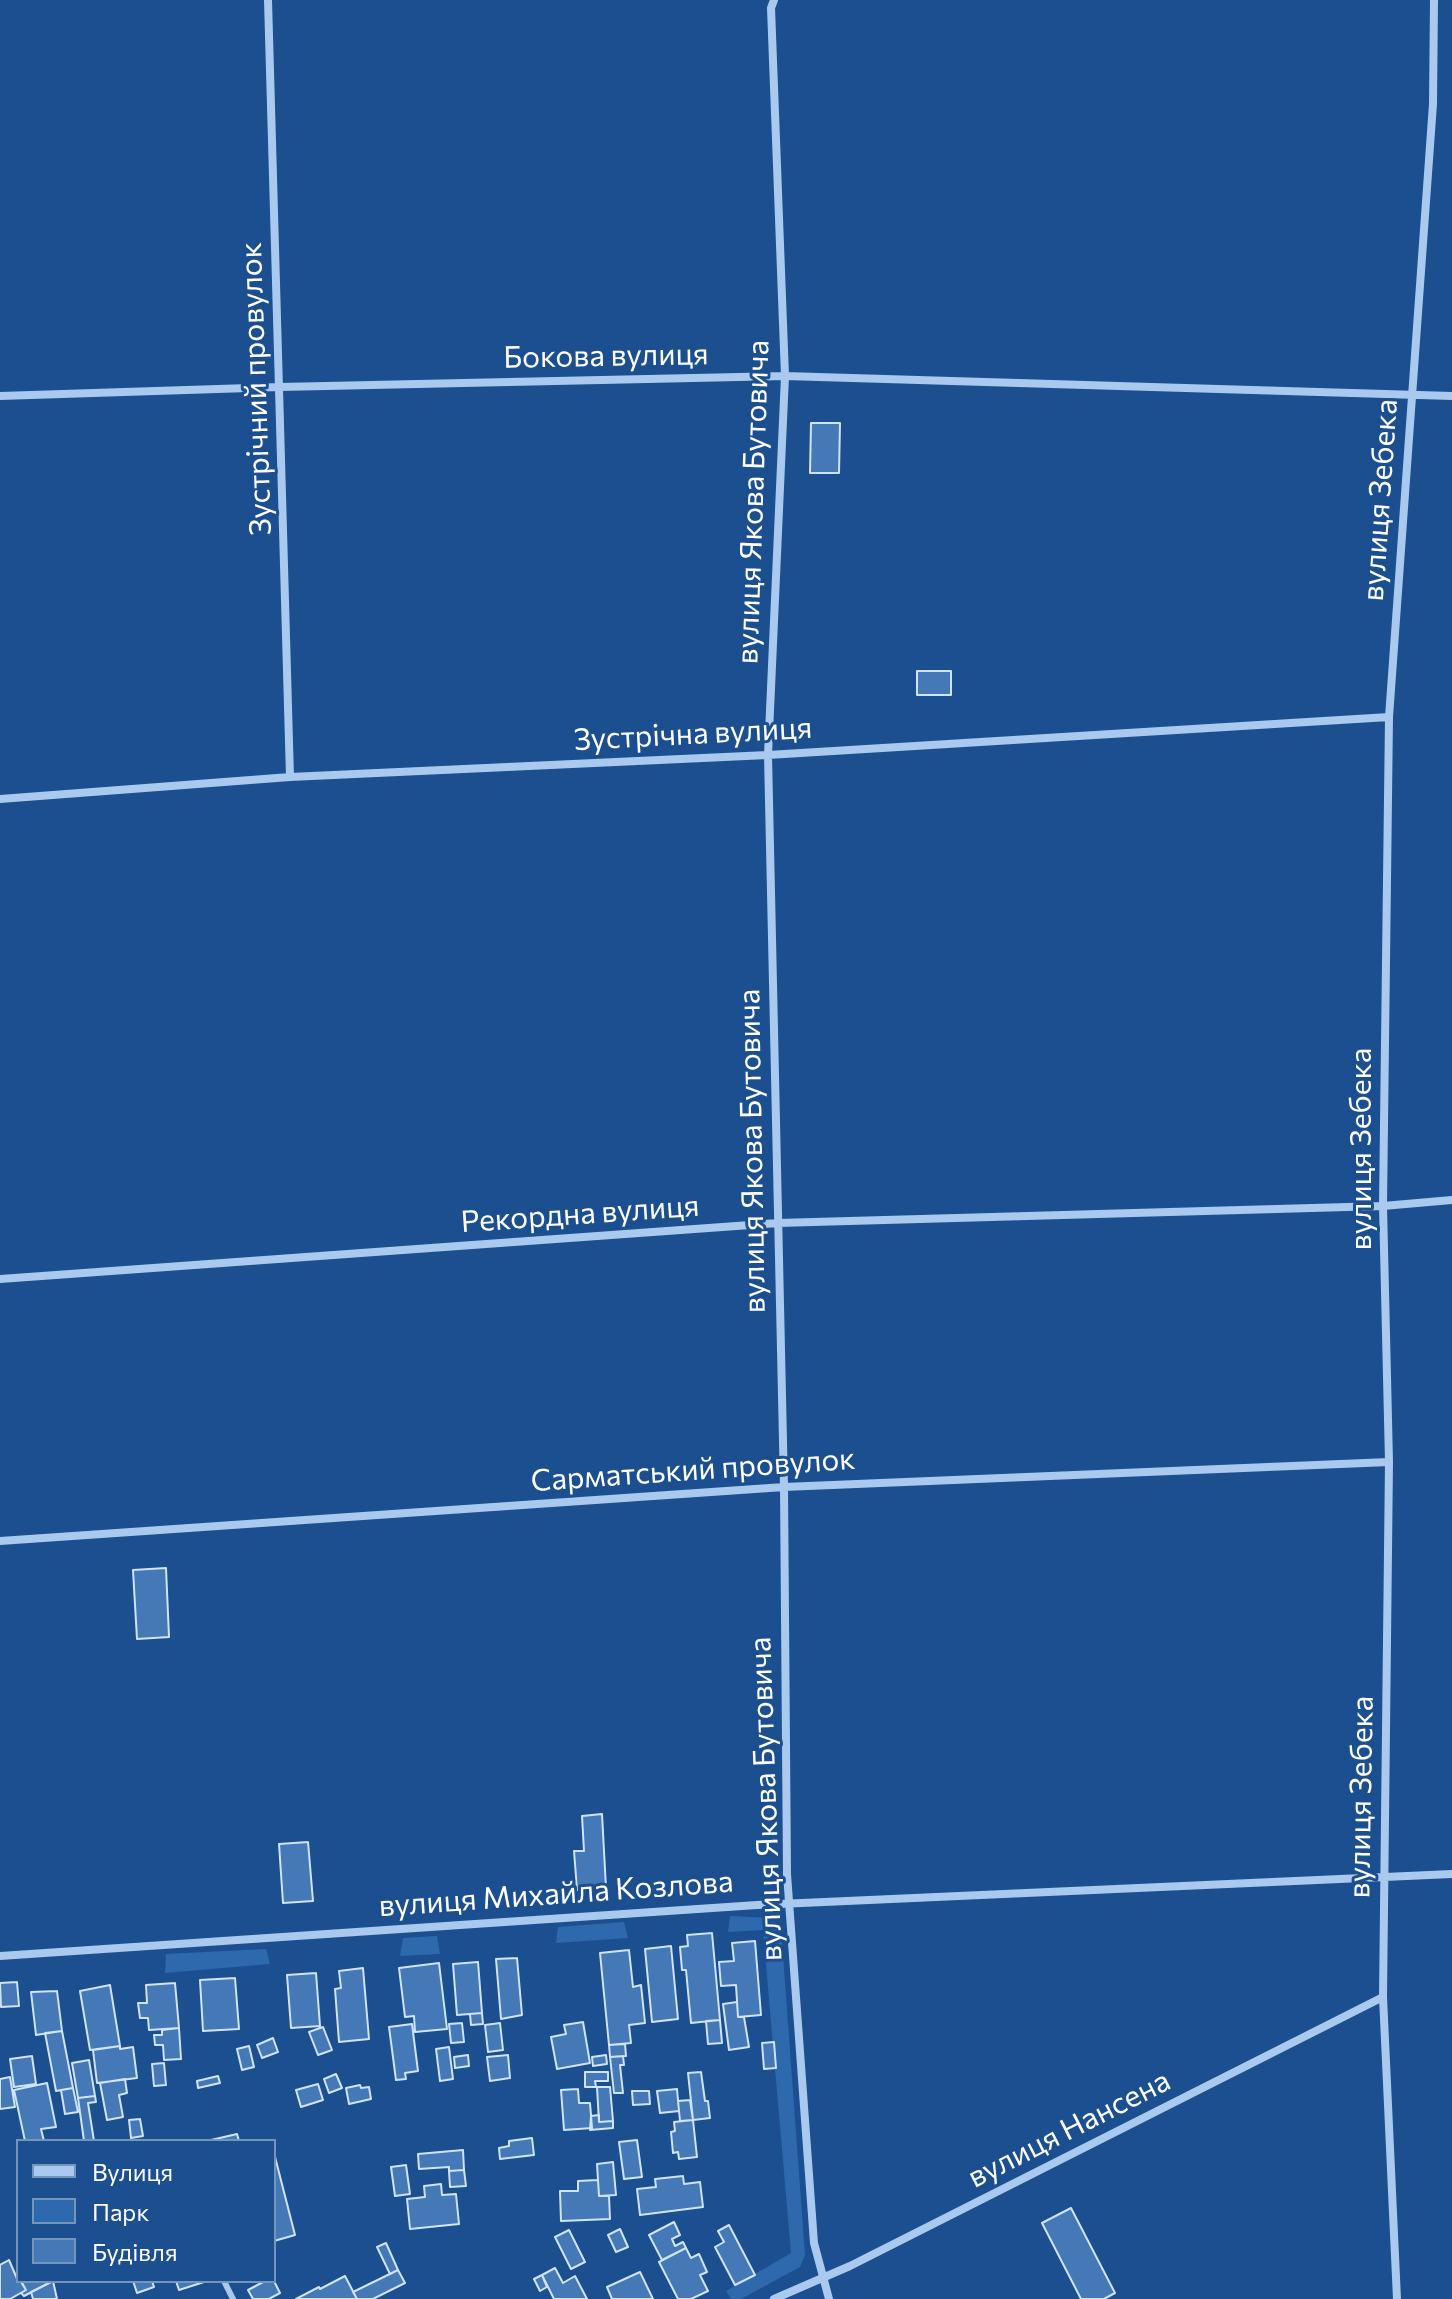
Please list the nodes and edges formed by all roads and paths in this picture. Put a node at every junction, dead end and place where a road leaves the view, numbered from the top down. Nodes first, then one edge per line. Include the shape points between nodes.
1 (268, 0) edge
2 (774, 0) edge
3 (1434, 0) edge
4 (785, 376) junction
5 (280, 387) junction
6 (1412, 395) junction
7 (0, 396) edge
8 (1452, 396) edge
9 (1389, 717) junction
10 (768, 755) junction
11 (290, 777) junction
12 (0, 799) edge
13 (1452, 1200) edge
14 (1383, 1206) junction
15 (778, 1223) junction
16 (0, 1279) edge
17 (1389, 1462) junction
18 (784, 1487) junction
19 (0, 1541) edge
20 (1452, 1874) edge
21 (1384, 1876) junction
22 (790, 1903) junction
23 (0, 1956) edge
24 (1383, 1997) junction
25 (823, 2278) junction
26 (774, 2299) edge
27 (829, 2299) edge
28 (1397, 2299) edge

1 - 5 street, Зустрічний провулок
2 - 4 street, вулиця Якова Бутовича
3 - 6 street, вулиця Зебека via 1433,104
4 - 5 street, Бокова вулиця
4 - 6 street, Бокова вулиця
4 - 10 street, вулиця Якова Бутовича
5 - 7 street, Бокова вулиця
5 - 11 street, Зустрічний провулок
6 - 8 street, Бокова вулиця
6 - 9 street, вулиця Зебека
9 - 10 street, Зустрічна вулиця
9 - 14 street, вулиця Зебека
10 - 11 street, Зустрічна вулиця
10 - 15 street, вулиця Якова Бутовича
11 - 12 street, Зустрічна вулиця
13 - 14 street, Рекордна вулиця
14 - 15 street, Рекордна вулиця
14 - 17 street, вулиця Зебека
15 - 16 street, Рекордна вулиця
15 - 18 street, вулиця Якова Бутовича
17 - 18 street, Сарматський провулок
17 - 21 street, вулиця Зебека
18 - 19 street, Сарматський провулок
18 - 22 street, вулиця Якова Бутовича
20 - 21 street, вулиця Михайла Козлова
21 - 22 street, вулиця Михайла Козлова
21 - 24 street, вулиця Зебека
22 - 23 street, вулиця Михайла Козлова
22 - 25 street, вулиця Якова Бутовича via 814,2243
24 - 25 street, вулиця Нансена
24 - 28 street, вулиця Зебека
25 - 26 street, вулиця Нансена
25 - 27 street, вулиця Якова Бутовича

